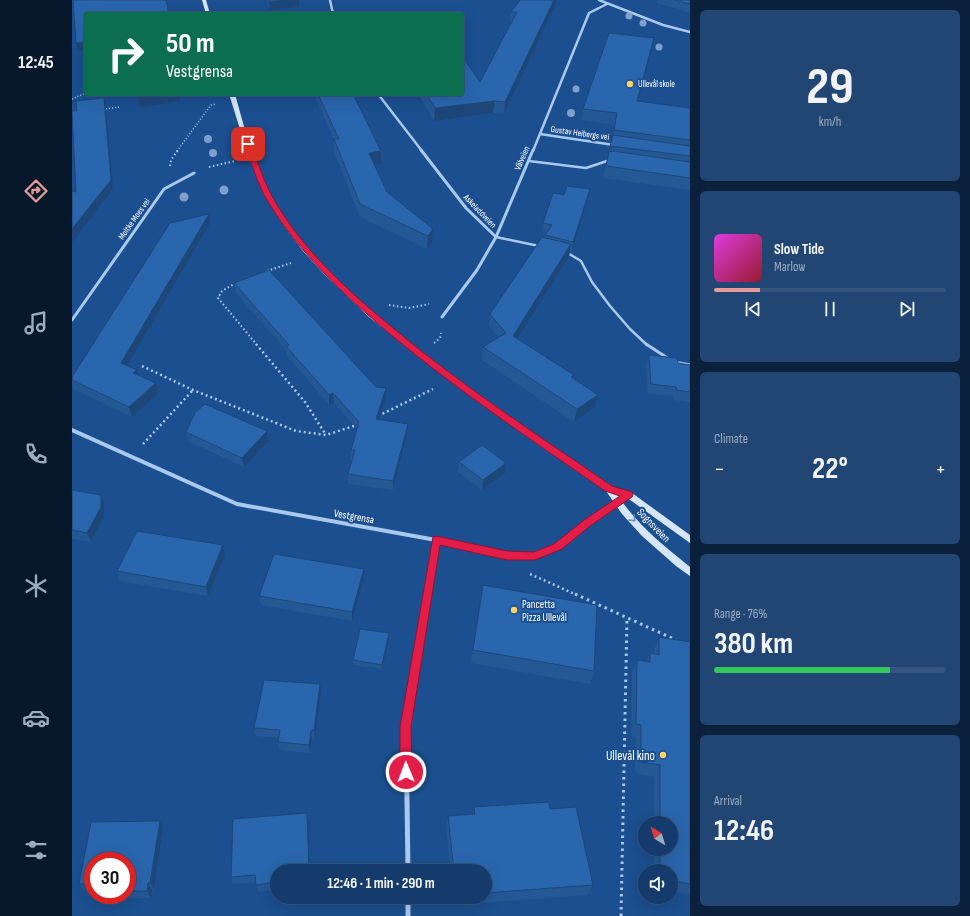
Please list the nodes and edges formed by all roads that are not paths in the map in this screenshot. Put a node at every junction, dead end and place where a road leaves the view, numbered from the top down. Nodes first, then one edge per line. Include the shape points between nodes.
1 (204, 0) edge
2 (330, 0) edge
3 (599, 0) edge
4 (607, 4) junction
5 (207, 12) edge
6 (333, 12) edge
7 (690, 32) edge
8 (233, 96) edge
9 (380, 96) edge
10 (540, 134) junction
11 (622, 146) edge
12 (529, 161) junction
13 (618, 161) edge
14 (194, 173) road end
15 (496, 237) junction
16 (545, 247) edge
17 (559, 250) edge
18 (442, 317) dead end
19 (72, 320) edge
20 (690, 365) edge
21 (72, 430) edge
22 (609, 489) junction
23 (629, 495) junction
24 (617, 503) junction
25 (436, 540) junction
26 (690, 540) edge
27 (690, 572) edge
28 (408, 864) edge
29 (408, 904) edge
30 (408, 916) edge

1 - 5 main road
2 - 6 street
3 - 4 street
4 - 7 street
4 - 10 street, Vålveien via 589,13
8 - 22 main road, Sognsveien via 252,158 269,198 293,234 329,276 417,352
9 - 15 street, Askeladdveien via 466,208
10 - 11 street, Gustav Heibergs vei
10 - 12 street, Vålveien
12 - 13 lane via 586,168 610,160
12 - 15 street, Vålveien
14 - 19 street, Moltke Moes vei via 164,189
15 - 16 lane, Askeladdveien
15 - 18 street, Vålveien via 477,270
17 - 20 lane via 581,260 586,272 617,314 648,346 676,363
21 - 25 street, Vestgrensa via 237,504
22 - 23 main road, Sognsveien
22 - 24 main road, Sognsveien
23 - 24 street, Vestgrensa
23 - 26 main road, Sognsveien
24 - 25 street, Vestgrensa via 558,547 535,556 507,556
24 -> 27 main road, Sognsveien via 668,555
25 - 28 street via 406,727
29 - 30 street

